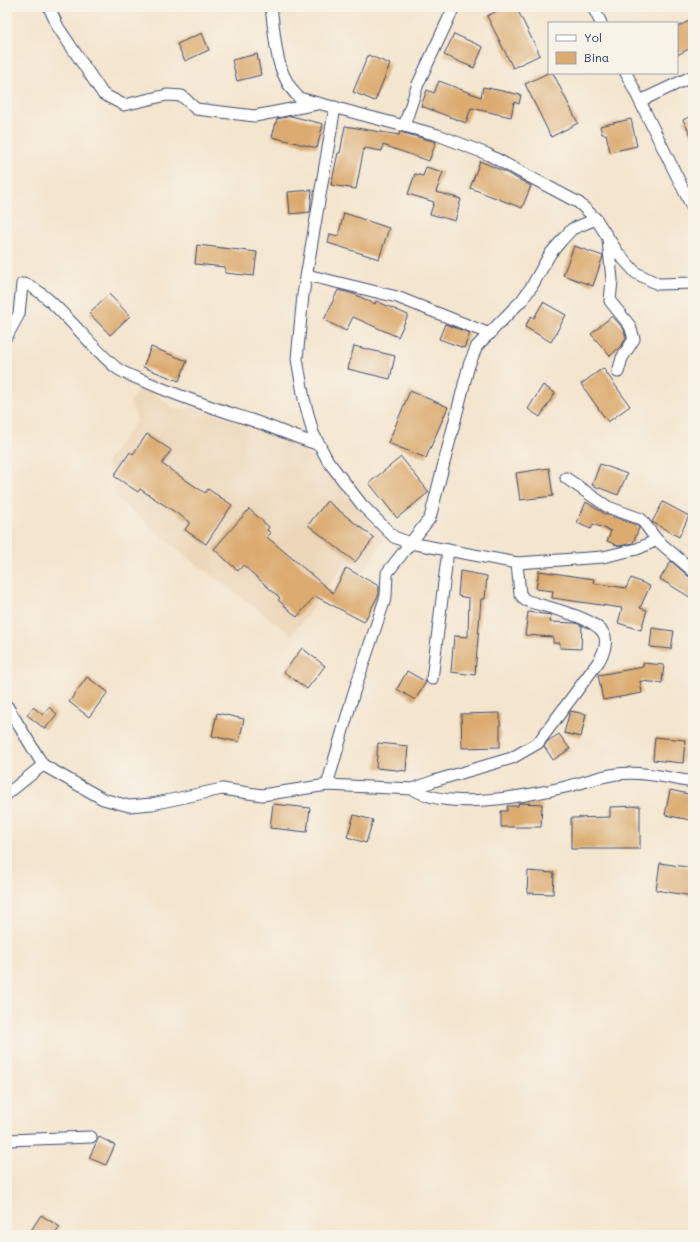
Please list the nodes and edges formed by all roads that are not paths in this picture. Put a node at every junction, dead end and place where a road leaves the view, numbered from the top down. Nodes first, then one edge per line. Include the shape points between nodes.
1 (49, 7) edge
2 (271, 7) edge
3 (454, 7) edge
4 (593, 7) edge
5 (600, 22) edge
6 (627, 74) edge
7 (693, 76) edge
8 (640, 100) junction
9 (319, 103) junction
10 (335, 107) junction
11 (404, 126) junction
12 (693, 209) edge
13 (596, 219) junction
14 (608, 238) junction
15 (307, 275) junction
16 (693, 283) edge
17 (490, 334) junction
18 (7, 336) edge
19 (618, 372) dead end
20 (320, 446) junction
21 (566, 478) dead end
22 (657, 540) junction
23 (410, 543) junction
24 (448, 550) junction
25 (517, 563) junction
26 (693, 571) edge
27 (432, 679) dead end
28 (7, 706) edge
29 (43, 765) junction
30 (693, 782) edge
31 (327, 786) junction
32 (413, 789) junction
33 (7, 794) edge
34 (91, 1137) dead end
35 (7, 1140) edge

1 - 9 street via 58,26 103,94 124,105 167,95 182,96 196,109 255,116
2 - 9 street via 279,69 289,88 299,98
3 - 11 street via 418,84
4 - 5 street
6 - 8 street
7 - 8 street
8 - 12 street
9 - 10 street
10 - 11 street
10 - 15 street
11 - 13 street via 438,135 486,154 578,202
13 - 14 street
13 - 17 street via 572,229 550,254 522,300
14 - 16 street via 636,273 658,284
14 - 19 street via 612,280 610,301 630,326 634,340 622,358
15 - 17 street via 397,297
15 - 20 street via 297,359 313,433
17 - 23 street via 477,346 469,365 430,518
18 - 20 street via 18,314 22,284 26,284 46,297 119,370 174,395 281,430
20 - 23 street via 328,461 362,505 394,537
21 - 22 street via 608,507 641,519
22 - 25 street via 637,549 603,557
22 - 26 street
23 - 24 street
23 - 31 street via 387,573 386,596 354,692
24 - 25 street
24 - 27 street
25 - 32 street via 520,594 525,600 574,615 596,625 605,636 605,649 595,667 538,743 512,758
28 - 29 street
29 - 31 street via 103,799 129,806 152,804 222,789 262,795
29 - 33 street
30 - 32 street via 651,775 617,774 560,788 486,800 444,800 424,796
31 - 32 street
34 - 35 street

